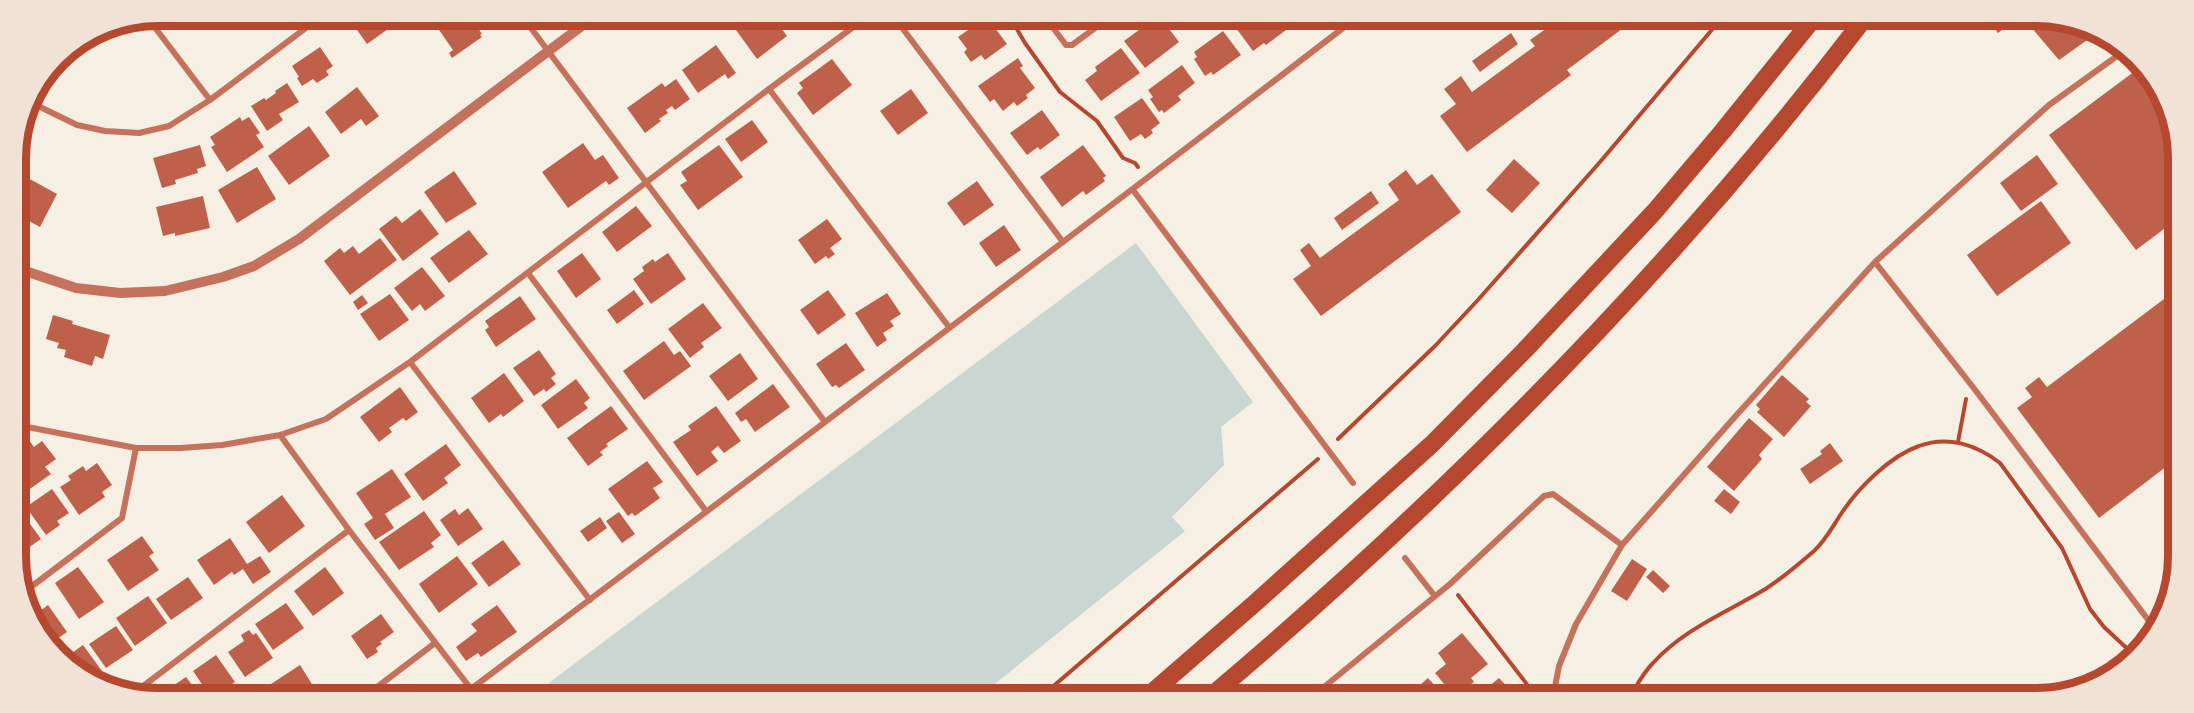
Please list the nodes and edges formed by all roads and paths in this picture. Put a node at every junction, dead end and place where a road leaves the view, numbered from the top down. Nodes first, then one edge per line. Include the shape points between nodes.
1 (154, 26) edge
2 (308, 26) edge
3 (530, 26) edge
4 (582, 26) edge
5 (855, 26) edge
6 (901, 26) edge
7 (1015, 26) edge
8 (1052, 26) edge
9 (1098, 26) edge
10 (1346, 26) edge
11 (1715, 26) edge
12 (1807, 26) edge
13 (1859, 26) edge
14 (549, 51) junction
15 (2119, 55) edge
16 (769, 89) junction
17 (210, 100) junction
18 (37, 105) edge
19 (1147, 180) junction
20 (648, 182) junction
21 (1133, 190) junction
22 (1063, 242) junction
23 (1875, 262) junction
24 (26, 272) edge
25 (528, 273) junction
26 (949, 327) junction
27 (410, 362) junction
28 (1976, 391) junction
29 (825, 422) junction
30 (26, 427) edge
31 (280, 435) junction
32 (1958, 442) junction
33 (136, 448) junction
34 (1328, 451) junction
35 (1353, 483) dead end
36 (706, 510) junction
37 (349, 530) junction
38 (1622, 545) junction
39 (1405, 558) dead end
40 (1450, 584) junction
41 (30, 588) edge
42 (1434, 595) junction
43 (590, 600) junction
44 (2150, 622) edge
45 (435, 643) junction
46 (2129, 650) edge
47 (143, 686) edge
48 (1158, 687) edge
49 (1221, 687) edge
50 (1323, 687) edge
51 (1529, 687) edge
52 (1554, 687) edge
53 (1636, 687) edge
54 (376, 688) edge
55 (470, 688) edge
56 (478, 688) edge
57 (1051, 688) edge

1 - 17 street
2 - 17 street
3 - 14 street
4 - 14 street
5 - 16 street
6 - 22 street
7 - 19 path via 1060,92 1097,122 1123,158 1135,163
8 - 9 street via 1066,45 1072,45
10 - 19 street
11 - 34 path via 1477,302
12 - 48 highway via 1655,211 1515,360 1432,444
13 - 49 highway via 1680,243 1589,341 1351,575
14 - 20 street
14 - 24 street via 299,239 254,266 165,291 120,293 76,288
15 - 23 street via 2049,105
16 - 20 street
16 - 26 street
17 - 18 street via 169,126 139,132 77,125
19 - 21 street
20 - 25 street
20 - 29 street
21 - 22 street
21 - 34 street
22 - 26 street
23 - 28 street
23 - 38 street
25 - 27 street
25 - 36 street
26 - 29 street
27 - 31 street via 326,418
27 - 43 street
28 - 32 path via 1964,400
28 - 44 street
29 - 36 street
30 - 33 street
31 - 33 street via 222,445
31 - 37 street
32 - 46 path via 2000,463 2056,539 2090,609
32 - 53 path via 1919,446 1876,473 1852,498 1817,549 1774,583 1701,624 1663,652
33 - 41 street via 122,518
34 - 35 street
34 - 57 path
36 - 43 street
37 - 45 street
37 - 47 street
38 - 40 street via 1552,494 1544,496
38 - 52 street via 1576,624
39 - 42 street
40 - 42 street
40 - 51 path
42 - 50 street
43 - 56 street
45 - 54 street
45 - 55 street

